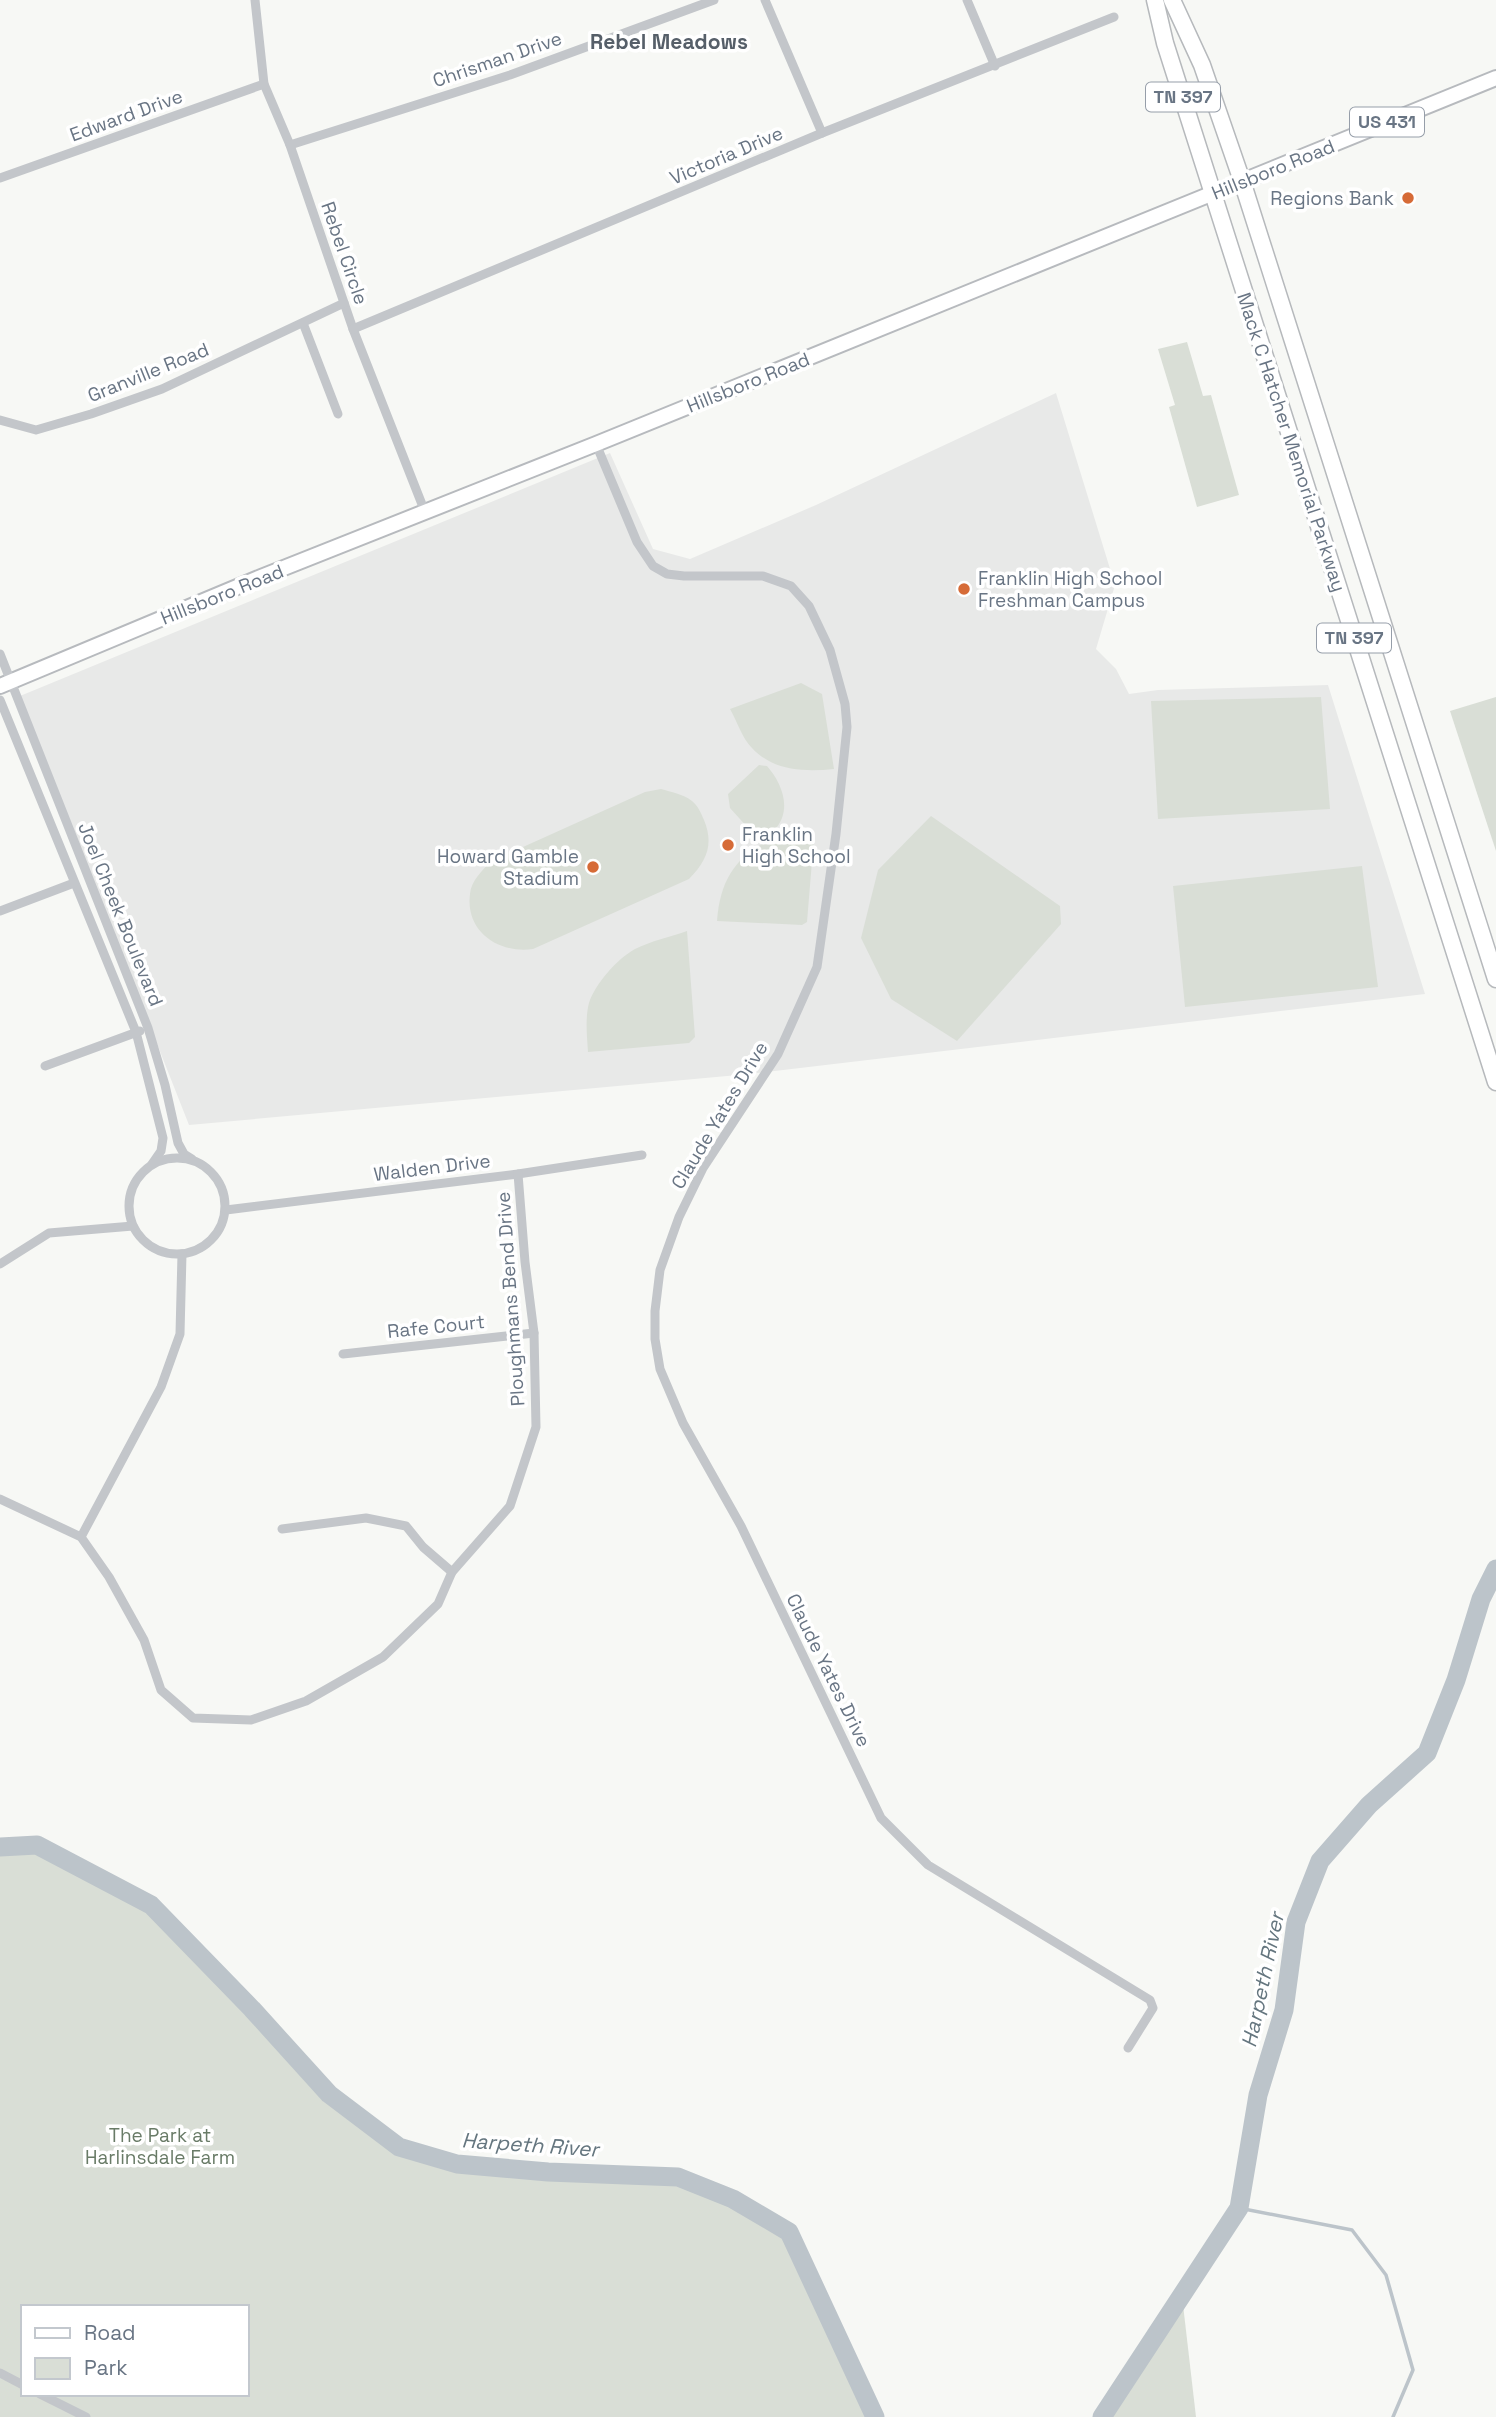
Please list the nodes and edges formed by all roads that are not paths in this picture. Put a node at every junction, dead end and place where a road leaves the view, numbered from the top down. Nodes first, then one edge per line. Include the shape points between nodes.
1 (255, 0) edge
2 (713, 0) edge
3 (765, 0) edge
4 (967, 0) edge
5 (1155, 0) edge
6 (1172, 0) edge
7 (1114, 17) dead end
8 (995, 66) junction
9 (1496, 78) edge
10 (264, 84) junction
11 (822, 134) junction
12 (290, 145) junction
13 (0, 178) edge
14 (1242, 181) junction
15 (1213, 193) junction
16 (344, 303) junction
17 (303, 323) junction
18 (353, 329) junction
19 (338, 414) dead end
20 (0, 421) edge
21 (596, 444) junction
22 (425, 512) junction
23 (0, 654) edge
24 (5, 684) edge
25 (0, 700) edge
26 (33, 739) junction
27 (20, 747) junction
28 (74, 883) junction
29 (0, 911) edge
30 (1496, 979) edge
31 (148, 1028) junction
32 (136, 1032) junction
33 (45, 1066) dead end
34 (1496, 1082) edge
35 (642, 1155) dead end
36 (192, 1159) junction
37 (152, 1164) junction
38 (518, 1174) junction
39 (226, 1210) junction
40 (133, 1226) junction
41 (182, 1254) junction
42 (0, 1264) edge
43 (534, 1333) junction
44 (343, 1354) dead end
45 (0, 1499) edge
46 (282, 1528) dead end
47 (81, 1537) junction
48 (452, 1572) junction
49 (1128, 2048) dead end
50 (0, 2373) edge
51 (21, 2384) edge
52 (44, 2396) edge
53 (86, 2417) edge

1 - 10 street, Rebel Circle
2 - 12 street, Chrisman Drive via 510,75
3 - 11 street
4 - 8 street
5 - 15 highway, Mack C Hatcher Memorial Parkway / TN 397
6 - 14 highway, Mack C Hatcher Memorial Parkway / TN 397 via 1202,65
7 - 8 street, Victoria Drive
8 - 11 street, Victoria Drive
9 - 14 main road, Hillsboro Road / US 431
10 - 12 street, Rebel Circle
10 - 13 street, Edward Drive
11 - 18 street, Victoria Drive
12 - 16 street, Rebel Circle
14 - 15 main road, Hillsboro Road / US 431
14 - 30 highway, Mack C Hatcher Memorial Parkway / TN 397
15 - 21 main road, Hillsboro Road
15 - 34 highway, Mack C Hatcher Memorial Parkway / TN 397
16 - 17 street, Granville Road
16 - 18 street, Rebel Circle
17 - 19 street
17 - 20 street, Granville Road via 162,389 91,414 36,430
18 - 22 street, Rebel Circle
21 - 22 main road, Hillsboro Road
21 - 49 street, Claude Yates Drive via 637,542 653,566 684,576 764,576 791,586 809,606 830,650 847,727 817,967 778,1054 703,1168 679,1217 660,1270 655,1311 660,1369 683,1423 741,1525 881,1818 928,1864 1150,2000 1153,2008
22 - 24 main road, Hillsboro Road
23 - 24 street
24 - 26 street, Joel Cheek Boulevard
25 - 27 street, Joel Cheek Boulevard
26 - 27 street
26 - 31 street, Joel Cheek Boulevard
27 - 28 street, Joel Cheek Boulevard
28 - 29 street
28 - 32 street, Joel Cheek Boulevard
31 - 32 street
31 - 36 street, Joel Cheek Boulevard via 177,1143
32 - 33 street
32 - 37 street, Joel Cheek Boulevard via 163,1138
35 - 38 street, Walden Drive
36 - 37 street via 174,1156
36 - 39 street via 220,1182
37 - 40 street via 138,1178 129,1198
38 - 39 street, Walden Drive
38 - 43 street, Ploughmans Bend Drive
39 - 41 street via 212,1240
40 - 41 street via 155,1249
40 - 42 street via 49,1233
41 - 47 street via 180,1334 161,1387
43 - 44 street, Rafe Court
43 - 48 street, Ploughmans Bend Drive via 537,1427 510,1506
45 - 47 street, Ploughmans Bend Drive
46 - 48 street via 366,1518 405,1526
47 - 48 street, Ploughmans Bend Drive via 144,1640 161,1690 193,1718 251,1720 306,1701 339,1683 383,1657 438,1604
50 - 51 street
52 - 53 street

